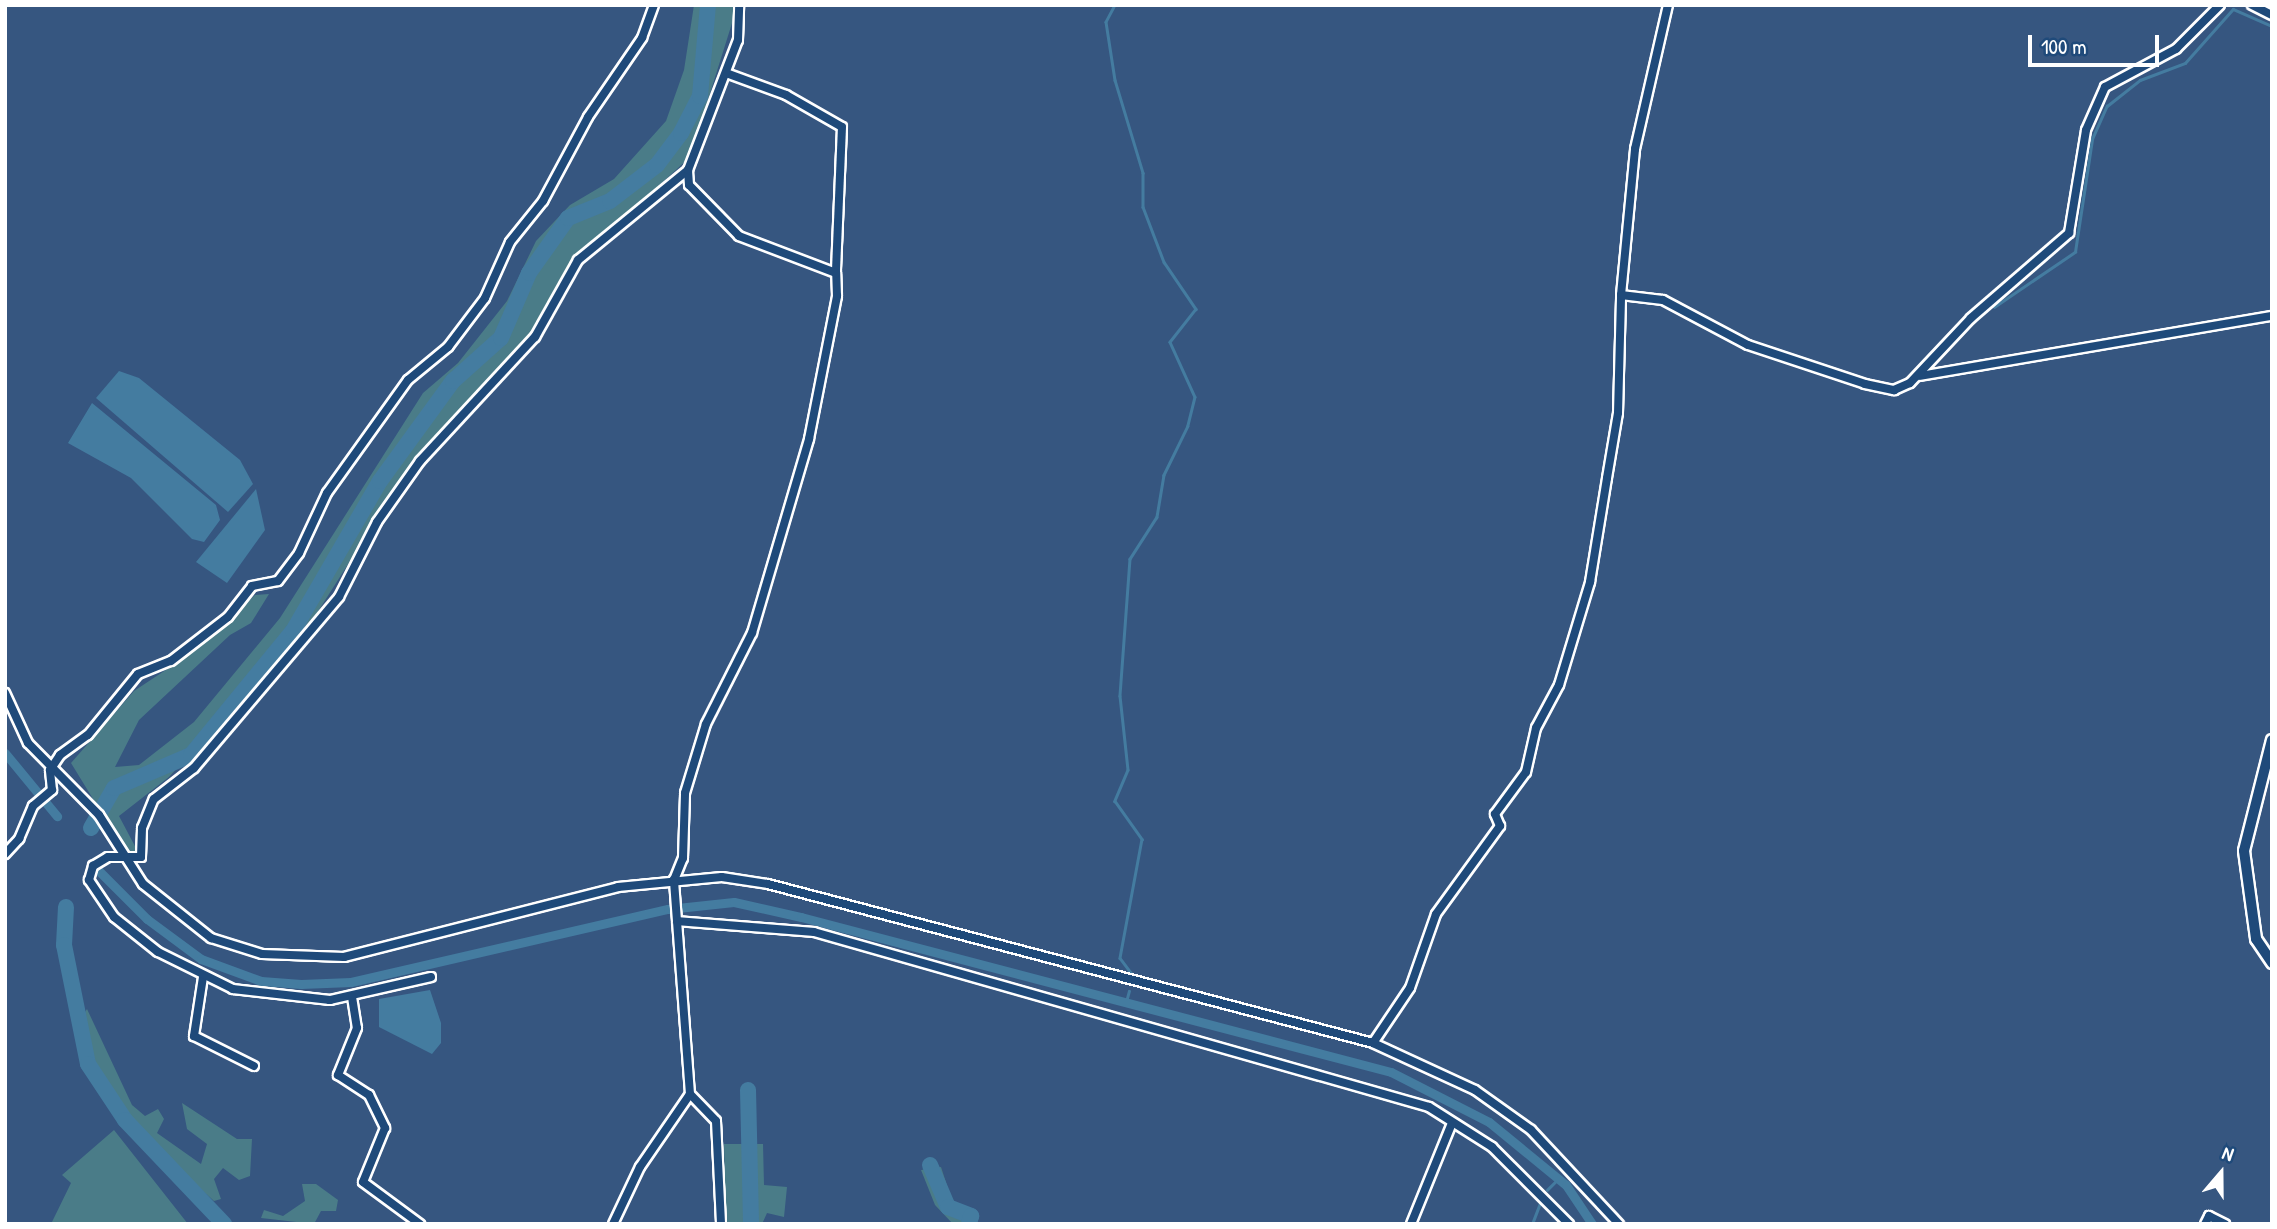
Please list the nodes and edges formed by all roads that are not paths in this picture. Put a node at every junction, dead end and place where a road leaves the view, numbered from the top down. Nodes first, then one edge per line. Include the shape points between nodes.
1 (654, 5) edge
2 (739, 5) edge
3 (1668, 5) edge
4 (2220, 5) edge
5 (2252, 5) edge
6 (2272, 15) edge
7 (726, 73) junction
8 (688, 170) junction
9 (836, 273) junction
10 (1621, 295) junction
11 (2272, 316) edge
12 (1919, 376) junction
13 (5, 693) edge
14 (2272, 740) edge
15 (50, 771) junction
16 (5, 853) edge
17 (125, 861) junction
18 (675, 885) junction
19 (677, 921) junction
20 (2272, 963) edge
21 (203, 977) junction
22 (431, 977) dead end
23 (352, 997) junction
24 (1373, 1043) junction
25 (254, 1066) dead end
26 (690, 1094) junction
27 (1452, 1123) junction
28 (420, 1224) edge
29 (613, 1224) edge
30 (721, 1224) edge
31 (1411, 1224) edge
32 (1569, 1224) edge
33 (1619, 1224) edge
34 (2205, 1224) edge
35 (2225, 1224) edge

1 - 15 street via 642,38 588,117 542,201 510,242 485,298 448,347 408,380 327,493 278,581 253,586 228,617 190,647 138,674
2 - 7 street via 740,30
3 - 10 street via 1633,162
4 - 12 street via 2176,49 2105,87 2086,130 2070,233 1971,318
5 - 6 street
7 - 8 street
7 - 9 street via 786,95 842,127
8 - 9 street via 689,185 738,236
8 - 17 street via 578,260 535,337 420,461 377,522 340,597 194,768 154,799 142,828 141,857
9 - 18 street via 809,439 745,654 695,758 685,793 684,858
10 - 12 street via 1663,300 1748,345 1866,384 1894,390
10 - 24 street via 1609,465 1590,582 1559,685 1536,728 1526,772 1495,814 1500,826 1436,914 1410,988
11 - 12 street
13 - 15 street via 28,743
14 - 20 street via 2244,851 2256,939
15 - 16 street via 52,790 36,802
15 - 17 street via 99,815
17 - 18 street via 144,884 211,937 293,958 344,957 618,887
17 - 21 street via 108,856 93,866 89,880 98,901 137,936
18 - 19 street
18 - 24 street via 722,877 768,884
19 - 26 street
19 - 27 street via 814,932 1429,1107
21 - 23 street via 287,999
21 - 25 street via 194,1036
22 - 23 street
23 - 28 street via 358,1028 338,1075 369,1095 385,1128 363,1182
24 - 33 street via 1475,1090 1531,1130
26 - 29 street via 640,1167
26 - 30 street via 716,1121
27 - 31 street
27 - 32 street via 1492,1147
34 - 35 street via 2209,1216

